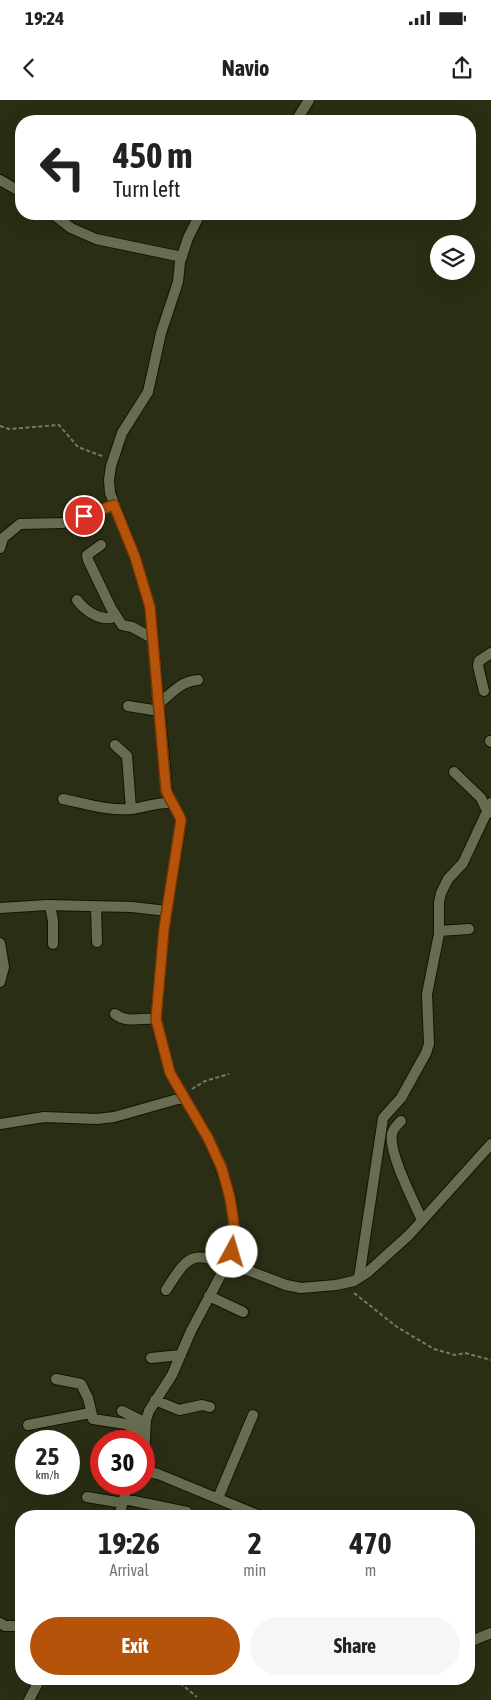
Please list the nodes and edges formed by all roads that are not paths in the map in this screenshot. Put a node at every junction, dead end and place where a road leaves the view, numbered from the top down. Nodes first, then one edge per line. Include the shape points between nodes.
1 (309, 100) edge
2 (300, 115) edge
3 (0, 180) edge
4 (15, 189) edge
5 (61, 220) edge
6 (197, 220) edge
7 (182, 257) junction
8 (114, 505) junction
9 (102, 545) dead end
10 (0, 548) edge
11 (77, 600) dead end
12 (116, 616) junction
13 (152, 638) junction
14 (491, 653) edge
15 (198, 680) dead end
16 (484, 691) dead end
17 (128, 706) dead end
18 (158, 708) junction
19 (115, 745) dead end
20 (454, 772) dead end
21 (63, 799) dead end
22 (171, 803) junction
23 (489, 808) edge
24 (131, 809) junction
25 (50, 905) junction
26 (96, 907) junction
27 (0, 908) edge
28 (167, 911) junction
29 (469, 929) dead end
30 (439, 931) junction
31 (97, 942) dead end
32 (0, 944) edge
33 (53, 944) dead end
34 (0, 982) edge
35 (115, 1014) dead end
36 (156, 1019) junction
37 (184, 1096) junction
38 (401, 1121) dead end
39 (0, 1124) edge
40 (491, 1144) edge
41 (422, 1220) junction
42 (224, 1270) junction
43 (359, 1278) junction
44 (166, 1290) dead end
45 (209, 1296) junction
46 (243, 1312) dead end
47 (181, 1354) junction
48 (150, 1358) dead end
49 (56, 1379) dead end
50 (156, 1400) junction
51 (210, 1407) dead end
52 (122, 1411) dead end
53 (90, 1413) junction
54 (253, 1415) dead end
55 (146, 1423) junction
56 (28, 1425) dead end
57 (137, 1430) edge
58 (145, 1430) edge
59 (155, 1473) edge
60 (125, 1495) edge
61 (87, 1497) dead end
62 (218, 1498) junction
63 (124, 1501) junction
64 (121, 1510) edge
65 (176, 1510) edge
66 (246, 1510) edge
67 (0, 1623) edge
68 (15, 1626) edge
69 (491, 1633) edge
70 (475, 1640) edge
71 (37, 1685) edge
72 (28, 1700) edge

1 - 2 street
3 - 4 street
5 - 7 street via 96,239
6 - 7 street
7 - 8 street via 148,392 122,433 112,460 109,480
8 - 10 street via 63,523 20,524 3,538
8 - 13 street via 145,589
9 - 12 street via 87,555
11 - 12 street via 84,610 92,614 106,618
12 - 13 street via 122,625
13 - 18 street
14 - 16 street via 479,661 478,666
15 - 18 street via 178,688
17 - 18 street
18 - 22 street via 166,790
19 - 24 street via 127,756
20 - 23 street
21 - 24 street via 102,809
22 - 24 street
22 - 28 street via 181,820
23 - 30 street via 463,863 444,886 439,902
25 - 26 street
25 - 27 street
25 - 33 street
26 - 28 street
26 - 31 street
28 - 36 street
29 - 30 street
30 - 43 street via 428,994 429,1044 401,1098 383,1118
32 - 34 street via 4,967
35 - 36 street via 130,1021
36 - 37 street via 170,1073
37 - 39 street via 114,1117 44,1117
37 - 42 street via 208,1138 230,1198 235,1235
38 - 41 street via 394,1130 392,1142
40 - 41 street
41 - 43 street
42 - 43 street via 239,1267 301,1288 348,1283
42 - 44 street via 217,1261 203,1258 188,1260
42 - 45 street
45 - 46 street
45 - 47 street
47 - 48 street
47 - 50 street
49 - 53 street via 81,1384 88,1398
50 - 51 street via 179,1410 202,1405
50 - 55 street
52 - 55 street
53 - 56 street
53 - 57 street via 93,1419 126,1424
54 - 62 street
55 - 58 street
59 - 62 street
60 - 63 street
61 - 63 street
62 - 66 street
63 - 64 street
63 - 65 street
67 - 68 street
69 - 70 street
71 - 72 street

